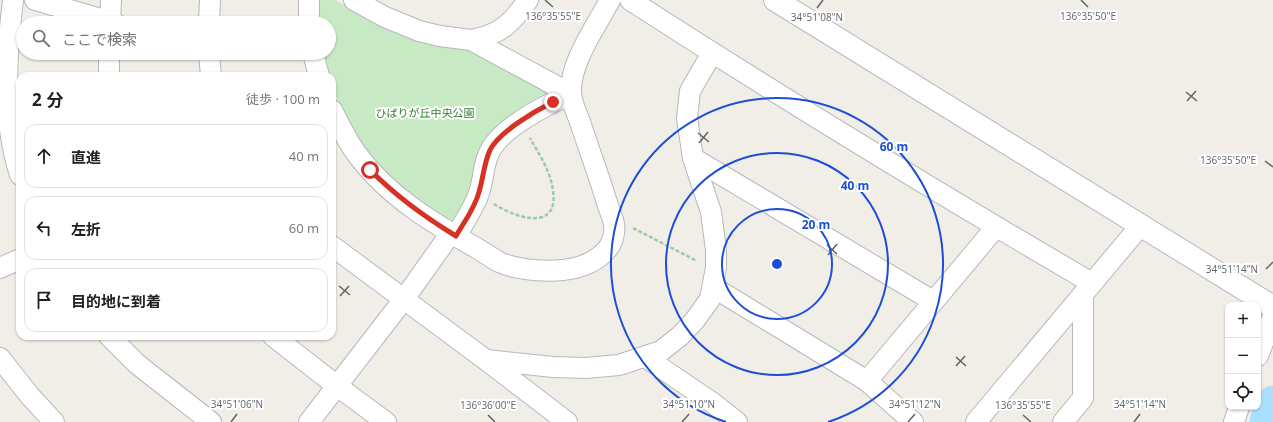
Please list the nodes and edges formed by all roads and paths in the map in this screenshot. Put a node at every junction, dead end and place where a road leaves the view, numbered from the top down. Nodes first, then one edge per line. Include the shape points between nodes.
1 (13, 0) edge
2 (35, 0) edge
3 (111, 0) edge
4 (210, 0) edge
5 (309, 0) edge
6 (354, 0) edge
7 (528, 0) edge
8 (610, 0) edge
9 (630, 0) edge
10 (775, 0) edge
11 (91, 16) edge
12 (112, 16) edge
13 (209, 16) edge
14 (309, 16) edge
15 (471, 40) junction
16 (712, 53) junction
17 (109, 60) edge
18 (210, 60) edge
19 (315, 60) edge
20 (109, 72) edge
21 (211, 72) edge
22 (318, 72) edge
23 (571, 94) junction
24 (336, 118) edge
25 (522, 121) junction
26 (16, 156) edge
27 (693, 158) junction
28 (479, 194) junction
29 (613, 223) junction
30 (1141, 225) junction
31 (996, 227) junction
32 (453, 234) junction
33 (336, 249) edge
34 (16, 261) edge
35 (0, 268) edge
36 (714, 279) junction
37 (1087, 289) junction
38 (404, 299) junction
39 (933, 301) junction
40 (1273, 307) edge
41 (1273, 316) edge
42 (113, 340) edge
43 (278, 340) edge
44 (1261, 348) edge
45 (645, 357) junction
46 (0, 358) edge
47 (486, 360) junction
48 (867, 381) junction
49 (337, 386) junction
50 (1238, 410) edge
51 (54, 422) edge
52 (211, 422) edge
53 (309, 422) edge
54 (386, 422) edge
55 (567, 422) edge
56 (737, 422) edge
57 (913, 422) edge
58 (976, 422) edge
59 (1063, 422) edge
60 (1234, 422) edge

1 - 26 street via 6,78
2 - 11 street
3 - 12 street
4 - 13 street
5 - 14 street
6 - 15 street via 419,31
7 - 15 street via 506,26 489,36
8 - 23 street via 582,52 572,77
9 - 16 street
10 - 30 street
15 - 23 street
16 - 27 street via 690,91 687,118
16 - 31 street
17 - 20 street
18 - 21 street
19 - 22 street
23 - 25 street via 536,111
23 - 29 street
24 - 32 street via 356,153 390,190 416,211
25 - 28 street via 502,136 490,150
25 - 28 path via 552,184 553,200 549,214 535,219 519,217
27 - 36 street via 711,212 716,250
27 - 39 street
28 - 32 street via 470,212
29 - 32 street via 615,233 603,254 576,268 564,270 511,266
29 - 36 path via 625,224
30 - 37 street
30 - 40 street
31 - 37 street
31 - 39 street
32 - 38 street
33 - 38 street
34 - 35 street
36 - 45 street via 710,299 695,320 662,350
36 - 48 street
37 - 58 street
37 - 59 street via 1083,398
38 - 47 street
38 - 49 street
39 - 48 street
41 - 44 street
42 - 52 street via 137,364
43 - 49 street
45 - 47 street via 619,365 586,368
45 - 56 street
46 - 51 street
47 - 55 street
48 - 57 street
49 - 53 street
49 - 54 street
50 - 60 street

